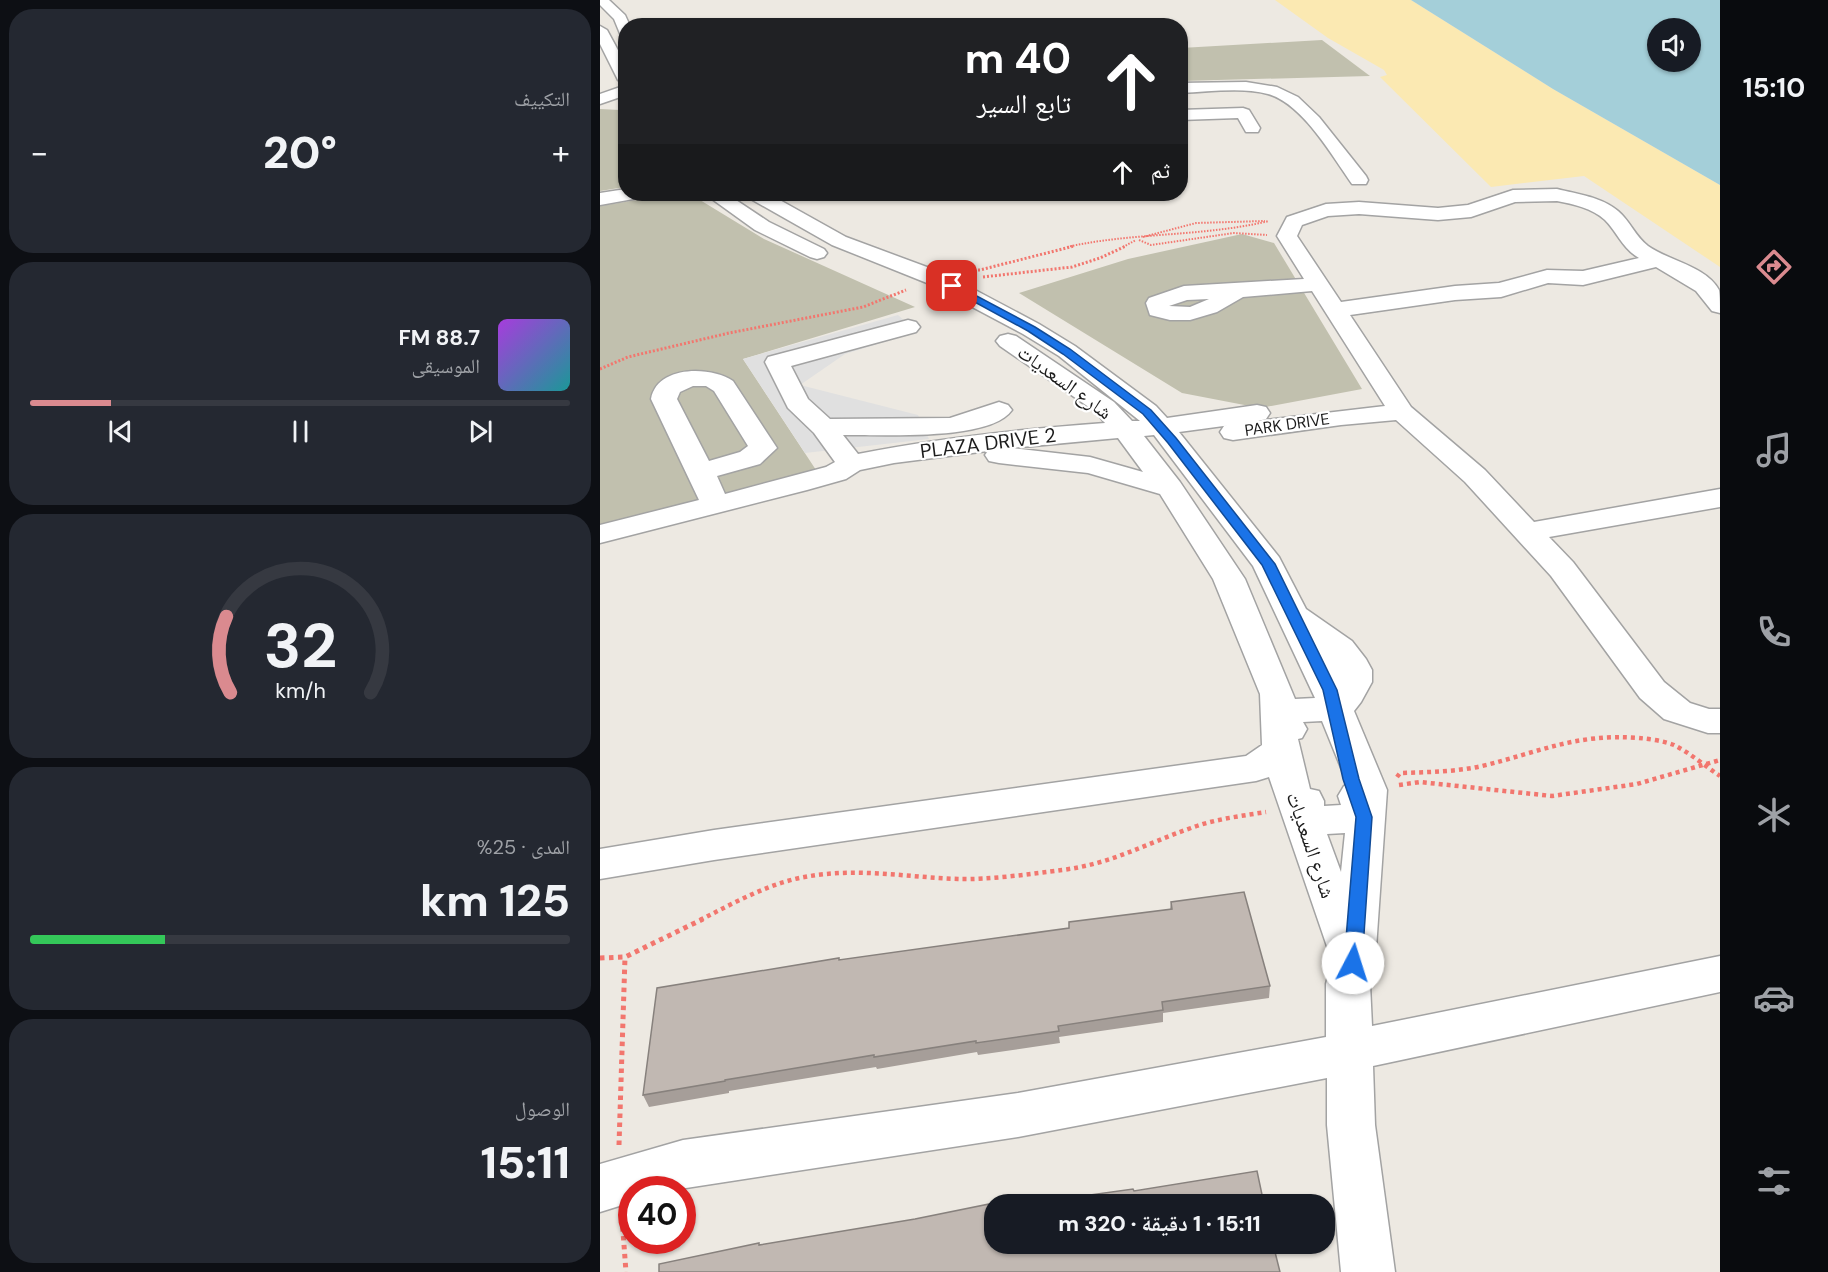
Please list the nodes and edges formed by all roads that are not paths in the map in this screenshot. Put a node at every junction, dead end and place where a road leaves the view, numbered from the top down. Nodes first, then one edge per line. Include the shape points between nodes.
1 (602, 0) edge
2 (615, 6) edge
3 (600, 8) edge
4 (618, 26) edge
5 (600, 30) edge
6 (618, 52) edge
7 (1188, 88) edge
8 (618, 93) edge
9 (600, 100) edge
10 (618, 103) edge
11 (1188, 115) edge
12 (1252, 128) dead end
13 (1359, 180) dead end
14 (618, 193) edge
15 (618, 195) edge
16 (600, 197) edge
17 (725, 201) edge
18 (768, 201) edge
19 (1658, 260) junction
20 (922, 283) junction
21 (1317, 284) junction
22 (1238, 291) dead end
23 (1720, 306) edge
24 (1334, 310) junction
25 (908, 327) dead end
26 (1070, 382) junction
27 (1129, 398) junction
28 (1396, 404) junction
29 (999, 410) dead end
30 (1257, 413) junction
31 (823, 427) junction
32 (1166, 434) junction
33 (1054, 435) junction
34 (1131, 437) junction
35 (1004, 454) junction
36 (710, 469) dead end
37 (843, 469) junction
38 (1170, 488) junction
39 (1720, 498) edge
40 (726, 503) junction
41 (1528, 532) junction
42 (600, 534) edge
43 (1334, 708) junction
44 (1280, 711) junction
45 (1720, 721) edge
46 (1281, 750) junction
47 (1374, 798) junction
48 (1299, 815) junction
49 (600, 864) edge
50 (1353, 963) junction
51 (1720, 974) edge
52 (1351, 1051) junction
53 (609, 1185) edge
54 (1368, 1272) edge

1 - 2 street
3 - 4 street via 608,21
5 - 6 street
7 - 13 street via 1244,88 1286,96 1302,107
8 - 9 street
9 - 10 street
11 - 12 street via 1244,113
14 - 16 street
15 - 16 street
17 - 20 street, شارع السعديات via 762,226 855,269
18 - 20 street, شارع السعديات
19 - 21 street via 1632,243 1611,215 1587,202 1557,195 1513,195 1472,211 1438,214 1359,208 1326,210 1294,221 1287,236
19 - 23 street via 1704,286
19 - 24 street via 1583,278 1547,276 1501,290
20 - 26 street, شارع السعديات
20 - 27 street, شارع السعديات via 1031,329
21 - 22 street
21 - 24 street
24 - 28 street
25 - 31 street via 777,362 797,403
26 - 33 street via 1070,405
26 - 34 street, شارع السعديات via 1105,407
27 - 30 street
27 - 32 street, شارع السعديات
28 - 30 street
28 - 32 street, PARK DRIVE via 1341,417
28 - 41 street via 1475,476
29 - 31 street via 950,426
30 - 32 street, PARK DRIVE
31 - 37 street
32 - 34 street
32 - 43 street, شارع السعديات via 1268,564 1295,615 1351,660 1356,680 1352,691
33 - 34 street, PLAZA DRIVE 2
33 - 37 street, PLAZA DRIVE 2 via 894,455
34 - 35 street, PLAZA DRIVE 2
34 - 38 street, شارع السعديات
35 - 37 street via 859,476
35 - 38 street via 1090,465
36 - 40 street
37 - 40 street, PLAZA DRIVE 2
38 - 44 street, شارع السعديات via 1229,579 1277,694
39 - 41 street
40 - 42 street, PLAZA DRIVE 2
41 - 45 street via 1562,569 1652,690 1677,711
43 - 44 street
43 - 47 street via 1351,779
44 - 46 street, شارع السعديات
44 - 48 street via 1306,780
46 - 48 street, شارع السعديات
46 - 49 street via 1256,768
47 - 48 street
47 - 50 street, شارع السعديات
48 - 50 street, شارع السعديات
50 - 52 street via 1348,984
51 - 52 street
52 - 53 street via 1018,1115 683,1163
52 - 54 street via 1351,1125

